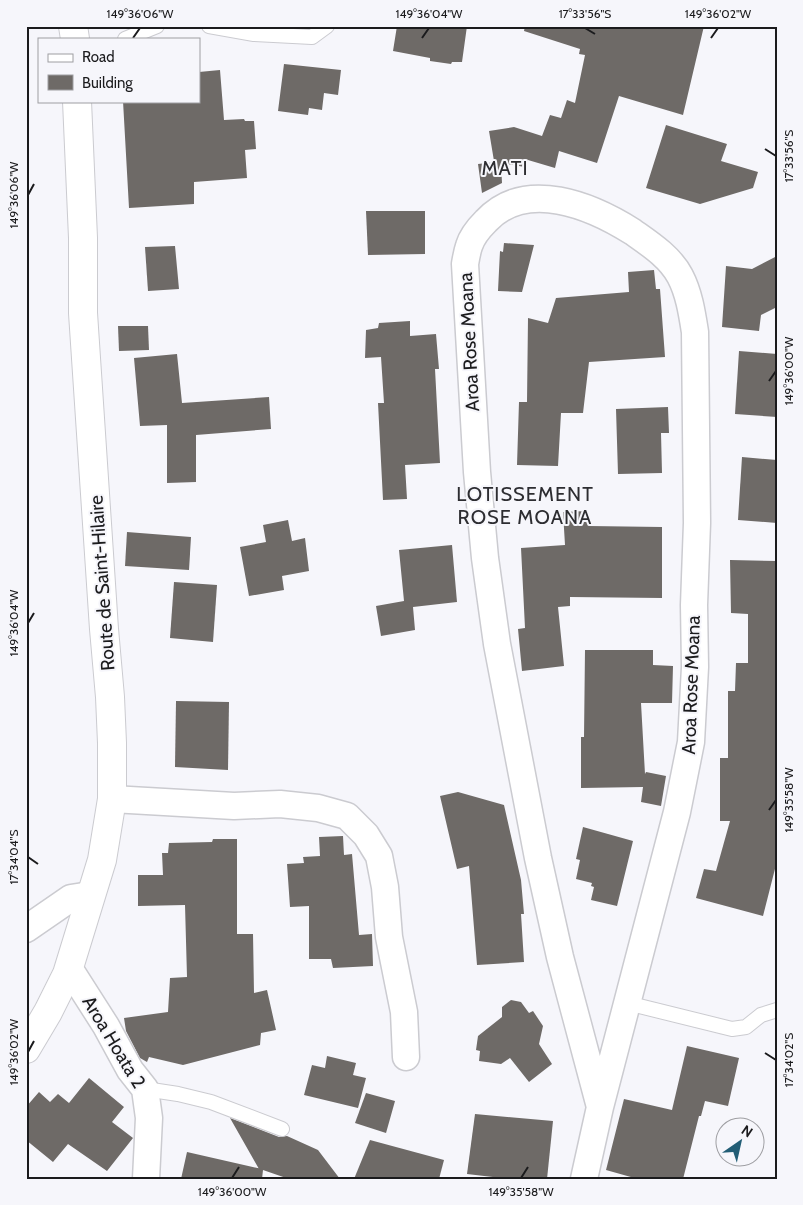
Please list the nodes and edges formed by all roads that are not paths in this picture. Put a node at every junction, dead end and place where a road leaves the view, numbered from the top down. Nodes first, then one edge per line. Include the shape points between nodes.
1 (157, 26) edge
2 (209, 26) edge
3 (327, 26) edge
4 (127, 38) edge
5 (77, 102) edge
6 (112, 799) junction
7 (90, 895) junction
8 (26, 929) edge
9 (69, 968) junction
10 (627, 1003) junction
11 (777, 1010) edge
12 (26, 1049) edge
13 (406, 1057) dead end
14 (145, 1090) junction
15 (600, 1107) junction
16 (282, 1129) dead end
17 (146, 1179) edge
18 (584, 1179) edge

1 - 4 lane
2 - 3 lane via 297,37 312,37
5 - 6 main road, Route de Saint-Hilaire via 84,313 110,697
6 - 7 main road, Route de Saint-Hilaire via 102,860
6 - 13 street via 234,806 280,804 318,808 347,816 366,835 379,856 389,937 404,1012
7 - 8 street via 71,898
7 - 9 main road, Route de Saint-Hilaire
9 - 12 main road, Route de Saint-Hilaire
9 - 14 street, Aroa Hoata 2
10 - 11 lane via 732,1029 746,1027 761,1015
10 - 15 street, Aroa Rose Moana
10 - 15 street, Aroa Rose Moana via 679,802 691,742 697,522 695,332 680,276 667,259 646,241 621,224 583,207 559,200 532,198 508,204 491,216 469,244 464,264 477,472 497,644 538,858 560,957
14 - 16 lane via 211,1102
14 - 17 street, Aroa Hoata 2 via 149,1118
15 - 18 street, Aroa Rose Moana

